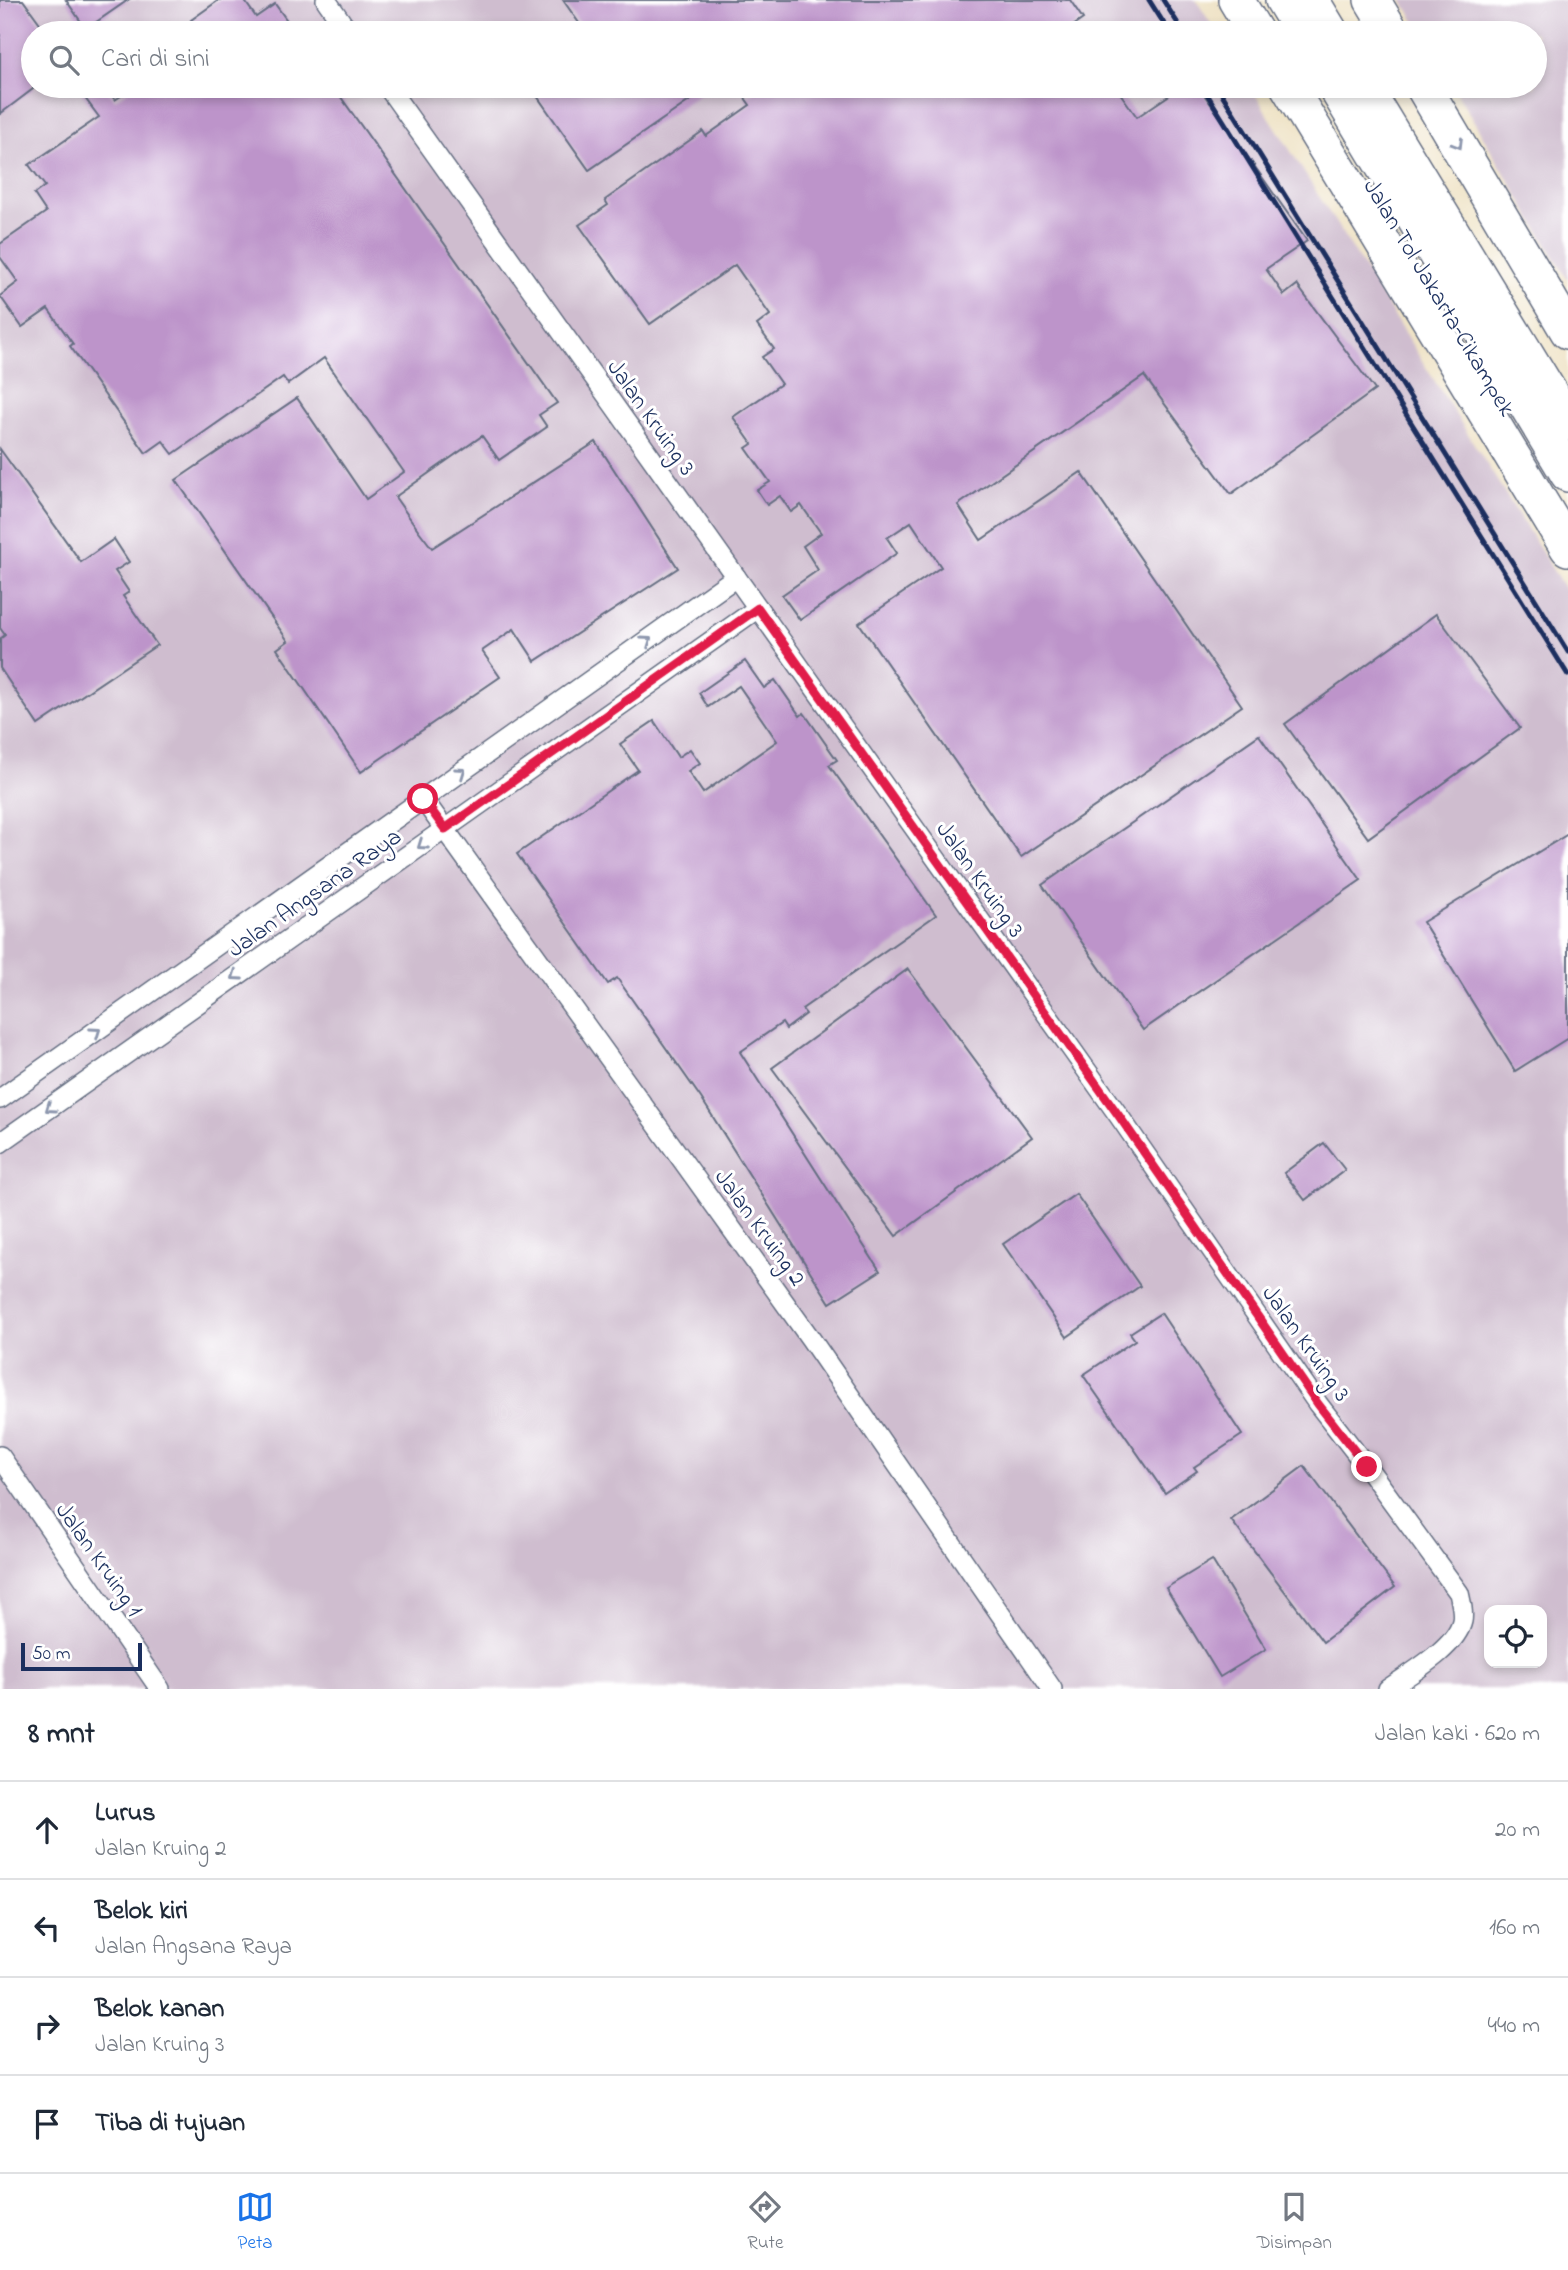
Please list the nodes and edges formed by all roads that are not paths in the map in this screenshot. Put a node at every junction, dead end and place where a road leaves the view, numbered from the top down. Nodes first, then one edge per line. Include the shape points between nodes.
1 (326, 0) edge
2 (1236, 0) edge
3 (1261, 0) edge
4 (1283, 0) edge
5 (1311, 0) edge
6 (1328, 0) edge
7 (1372, 0) edge
8 (341, 21) edge
9 (1249, 21) edge
10 (1274, 21) edge
11 (1296, 21) edge
12 (1324, 21) edge
13 (1341, 21) edge
14 (1385, 21) edge
15 (396, 98) edge
16 (1295, 98) edge
17 (1320, 98) edge
18 (1342, 98) edge
19 (1370, 98) edge
20 (1386, 98) edge
21 (1430, 98) edge
22 (1568, 331) edge
23 (1568, 401) edge
24 (1568, 423) edge
25 (1568, 474) edge
26 (1568, 509) edge
27 (1568, 548) edge
28 (736, 577) junction
29 (758, 608) junction
30 (423, 799) junction
31 (445, 829) junction
32 (0, 1100) edge
33 (0, 1143) edge
34 (0, 1456) edge
35 (160, 1689) edge
36 (1052, 1689) edge
37 (1388, 1689) edge

1 - 8 street
2 - 9 highway
3 - 10 highway
4 - 11 highway
5 - 12 highway
6 - 13 highway
7 - 14 highway
15 - 28 street, Jalan Kruing 3
16 - 27 highway
17 - 26 highway, Jalan Tol Jakarta–Cikampek
18 - 25 highway
19 - 24 highway
20 - 23 highway
21 -> 22 highway
28 - 29 street, Jalan Kruing 3
30 -> 28 street, Jalan Angsana Raya
29 - 31 street, Jalan Angsana Raya
29 - 37 street, Jalan Kruing 3 via 1318,1404 1459,1593 1463,1618 1459,1630 1436,1654
30 - 31 street, Jalan Kruing 2
32 -> 30 street, Jalan Angsana Raya
31 -> 33 street, Jalan Angsana Raya
31 - 36 street, Jalan Kruing 2 via 810,1338
34 - 35 street, Jalan Kruing 1

